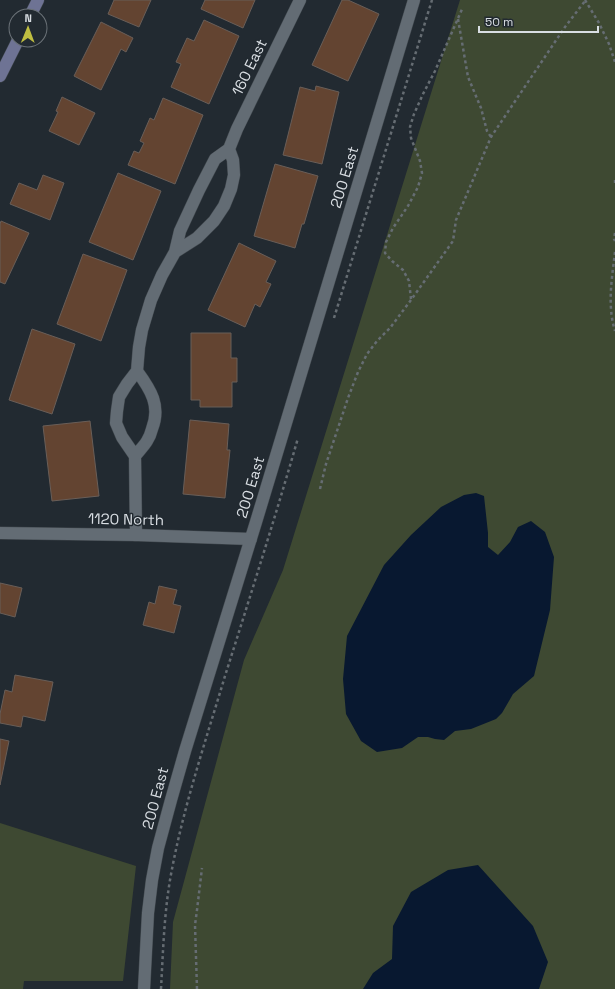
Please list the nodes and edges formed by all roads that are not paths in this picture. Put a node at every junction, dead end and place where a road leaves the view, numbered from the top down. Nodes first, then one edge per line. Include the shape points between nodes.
1 (300, 0) edge
2 (414, 0) edge
3 (14, 48) edge
4 (0, 76) edge
5 (229, 149) junction
6 (175, 252) junction
7 (137, 371) junction
8 (135, 456) junction
9 (0, 533) edge
10 (136, 535) junction
11 (251, 539) junction
12 (144, 989) edge

1 - 5 street, 160 East
2 - 11 street, 200 East
3 - 4 main road
5 - 6 street, 160 East via 215,159 180,231
5 - 6 street, 160 East via 234,175 224,206 214,221 197,238
6 - 7 street, 160 East via 151,300 142,330
7 - 8 street via 152,397 156,413 148,440
7 - 8 street via 120,397 116,423 122,438
8 - 10 street
9 - 10 street, 1120 North
10 - 11 street, 1120 North
11 - 12 street, 200 East via 185,751 158,848 148,913

